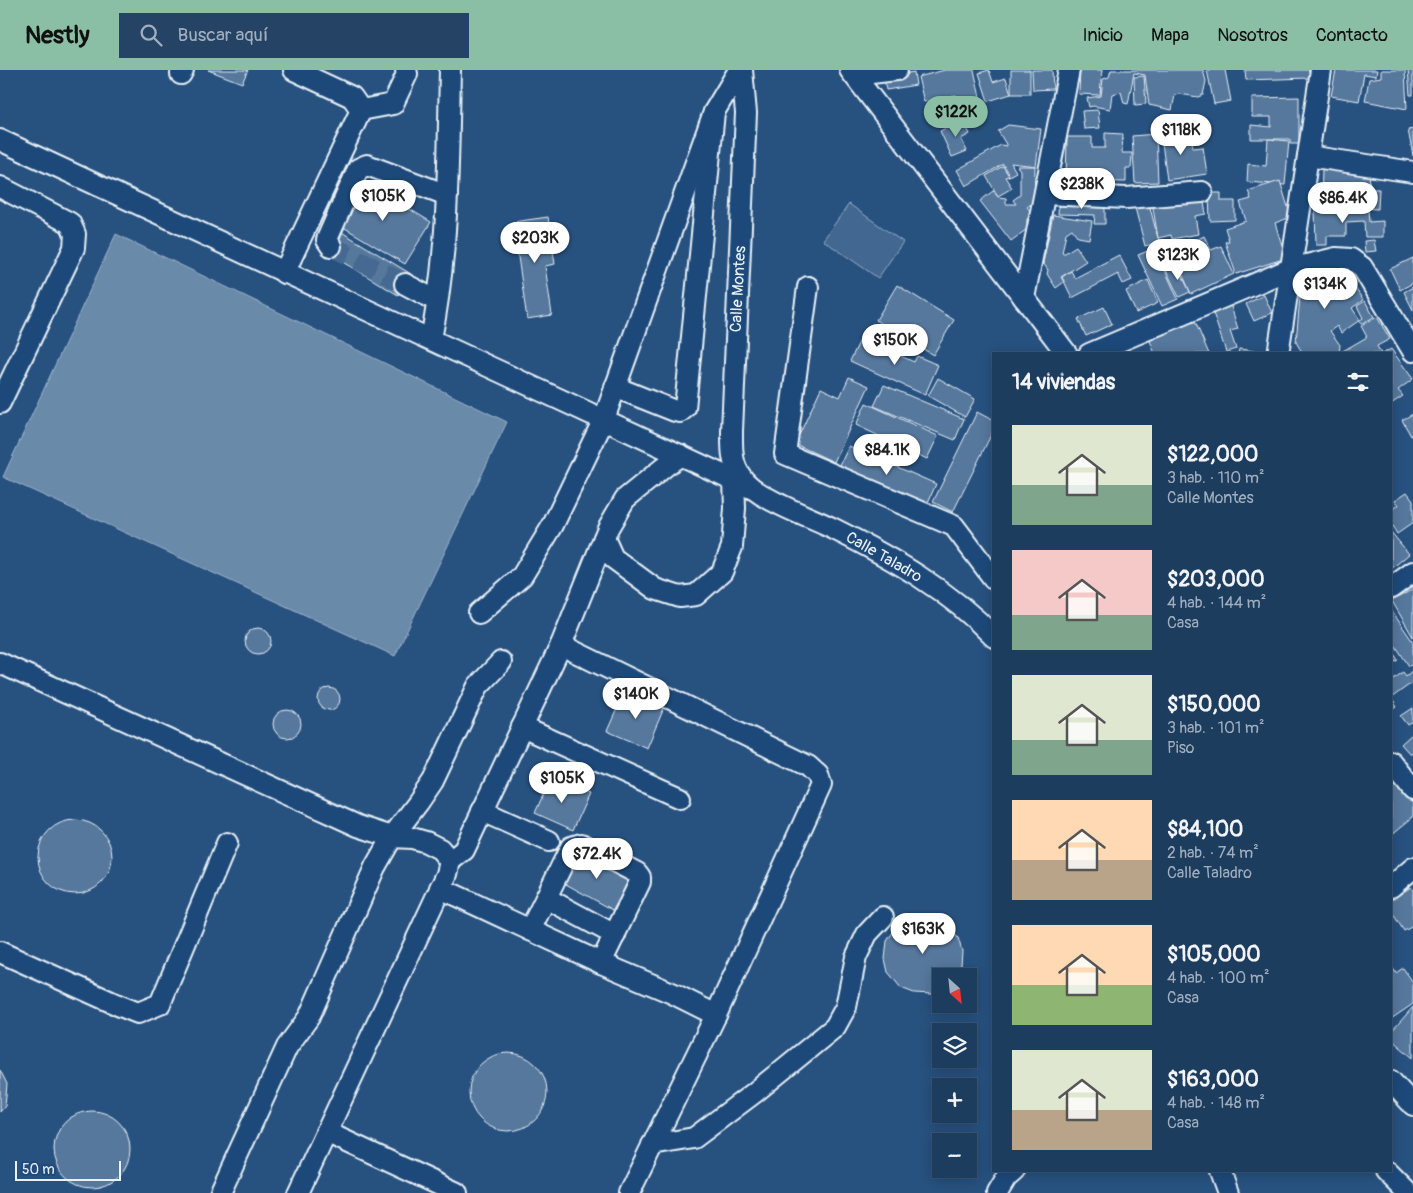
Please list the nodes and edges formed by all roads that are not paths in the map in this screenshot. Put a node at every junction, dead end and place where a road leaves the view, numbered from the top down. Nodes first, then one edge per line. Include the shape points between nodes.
1 (294, 70) edge
2 (406, 70) edge
3 (450, 70) edge
4 (740, 70) edge
5 (897, 70) edge
6 (1069, 70) edge
7 (1321, 70) edge
8 (852, 72) edge
9 (361, 110) junction
10 (714, 112) junction
11 (0, 140) edge
12 (1308, 156) junction
13 (1413, 172) edge
14 (0, 187) edge
15 (1202, 192) dead end
16 (1045, 194) junction
17 (447, 195) junction
18 (331, 246) dead end
19 (1290, 269) junction
20 (284, 273) junction
21 (406, 284) tunnel mouth
22 (808, 287) dead end
23 (1024, 298) junction
24 (437, 301) junction
25 (431, 339) junction
26 (1413, 351) edge
27 (1065, 352) edge
28 (1094, 352) edge
29 (1278, 352) edge
30 (615, 387) junction
31 (0, 402) edge
32 (604, 419) junction
33 (681, 456) junction
34 (749, 488) junction
35 (604, 538) junction
36 (1413, 572) edge
37 (992, 576) edge
38 (1392, 587) edge
39 (479, 612) dead end
40 (992, 635) edge
41 (561, 645) junction
42 (501, 662) dead end
43 (0, 664) edge
44 (522, 727) junction
45 (1392, 763) edge
46 (1413, 790) edge
47 (680, 798) dead end
48 (482, 811) junction
49 (392, 837) junction
50 (549, 841) dead end
51 (227, 842) dead end
52 (450, 861) junction
53 (1413, 868) edge
54 (1392, 886) edge
55 (440, 888) junction
56 (546, 898) junction
57 (883, 917) dead end
58 (530, 930) junction
59 (615, 935) junction
60 (0, 952) edge
61 (601, 963) junction
62 (716, 1015) junction
63 (1392, 1082) edge
64 (1413, 1105) edge
65 (326, 1132) junction
66 (652, 1145) junction
67 (1013, 1172) edge
68 (1220, 1172) edge
69 (1387, 1172) edge
70 (220, 1193) edge
71 (298, 1193) edge
72 (457, 1193) edge
73 (629, 1193) edge
74 (997, 1193) edge
75 (1228, 1193) edge
76 (1408, 1193) edge

1 - 9 street via 352,97
2 - 9 street via 393,104
3 - 17 street
4 - 10 street
4 - 34 street, Calle Montes via 746,113 732,452 734,466
5 - 8 street
6 - 16 street
7 - 12 street
8 - 23 street
9 - 20 street
10 - 30 street
10 - 30 street via 685,408 675,411
11 - 20 street
12 - 13 street
12 - 19 street
14 - 31 street via 70,223 75,234 74,248
15 - 16 street via 1126,198
16 - 23 street
17 - 18 street via 363,166 358,169 328,237
17 - 24 street
19 - 26 street via 1336,258 1351,259 1362,267
19 - 28 street
19 - 29 street
20 - 25 street
21 - 24 street
22 - 37 street via 785,454 954,526
23 - 27 street
24 - 25 street
25 - 32 street
30 - 32 street
32 - 33 street
32 - 39 street via 553,525 522,576
33 - 34 street
33 - 35 street via 625,499
34 - 35 street via 735,508 732,547 722,572 696,595 680,597 656,589 613,558
34 - 40 street, Calle Taladro via 834,528 931,584
35 - 41 street
36 - 38 street
41 - 44 street
41 - 62 street via 808,766 818,776 821,785 817,795
42 - 49 street via 478,686 433,781
43 - 49 street via 358,826
44 - 47 street
44 - 48 street
45 - 46 street
48 - 50 street
48 - 52 street via 464,850
49 - 52 street via 426,842 440,849
49 - 70 street via 375,867 309,1017 287,1047
51 - 60 street via 160,1004 138,1013
52 - 55 street
53 - 54 street
55 - 58 street
55 - 65 street
56 - 58 street
56 - 59 street
56 - 59 street via 571,847 576,845 581,844 629,869 640,877 640,882
57 - 66 street via 867,934 856,957 846,1007 835,1027 694,1138
58 - 61 street
59 - 61 street
61 - 62 street
62 - 66 street
63 - 64 street
65 - 71 street
65 - 72 street
66 - 73 street
67 - 74 street
68 - 75 street
69 - 76 street

